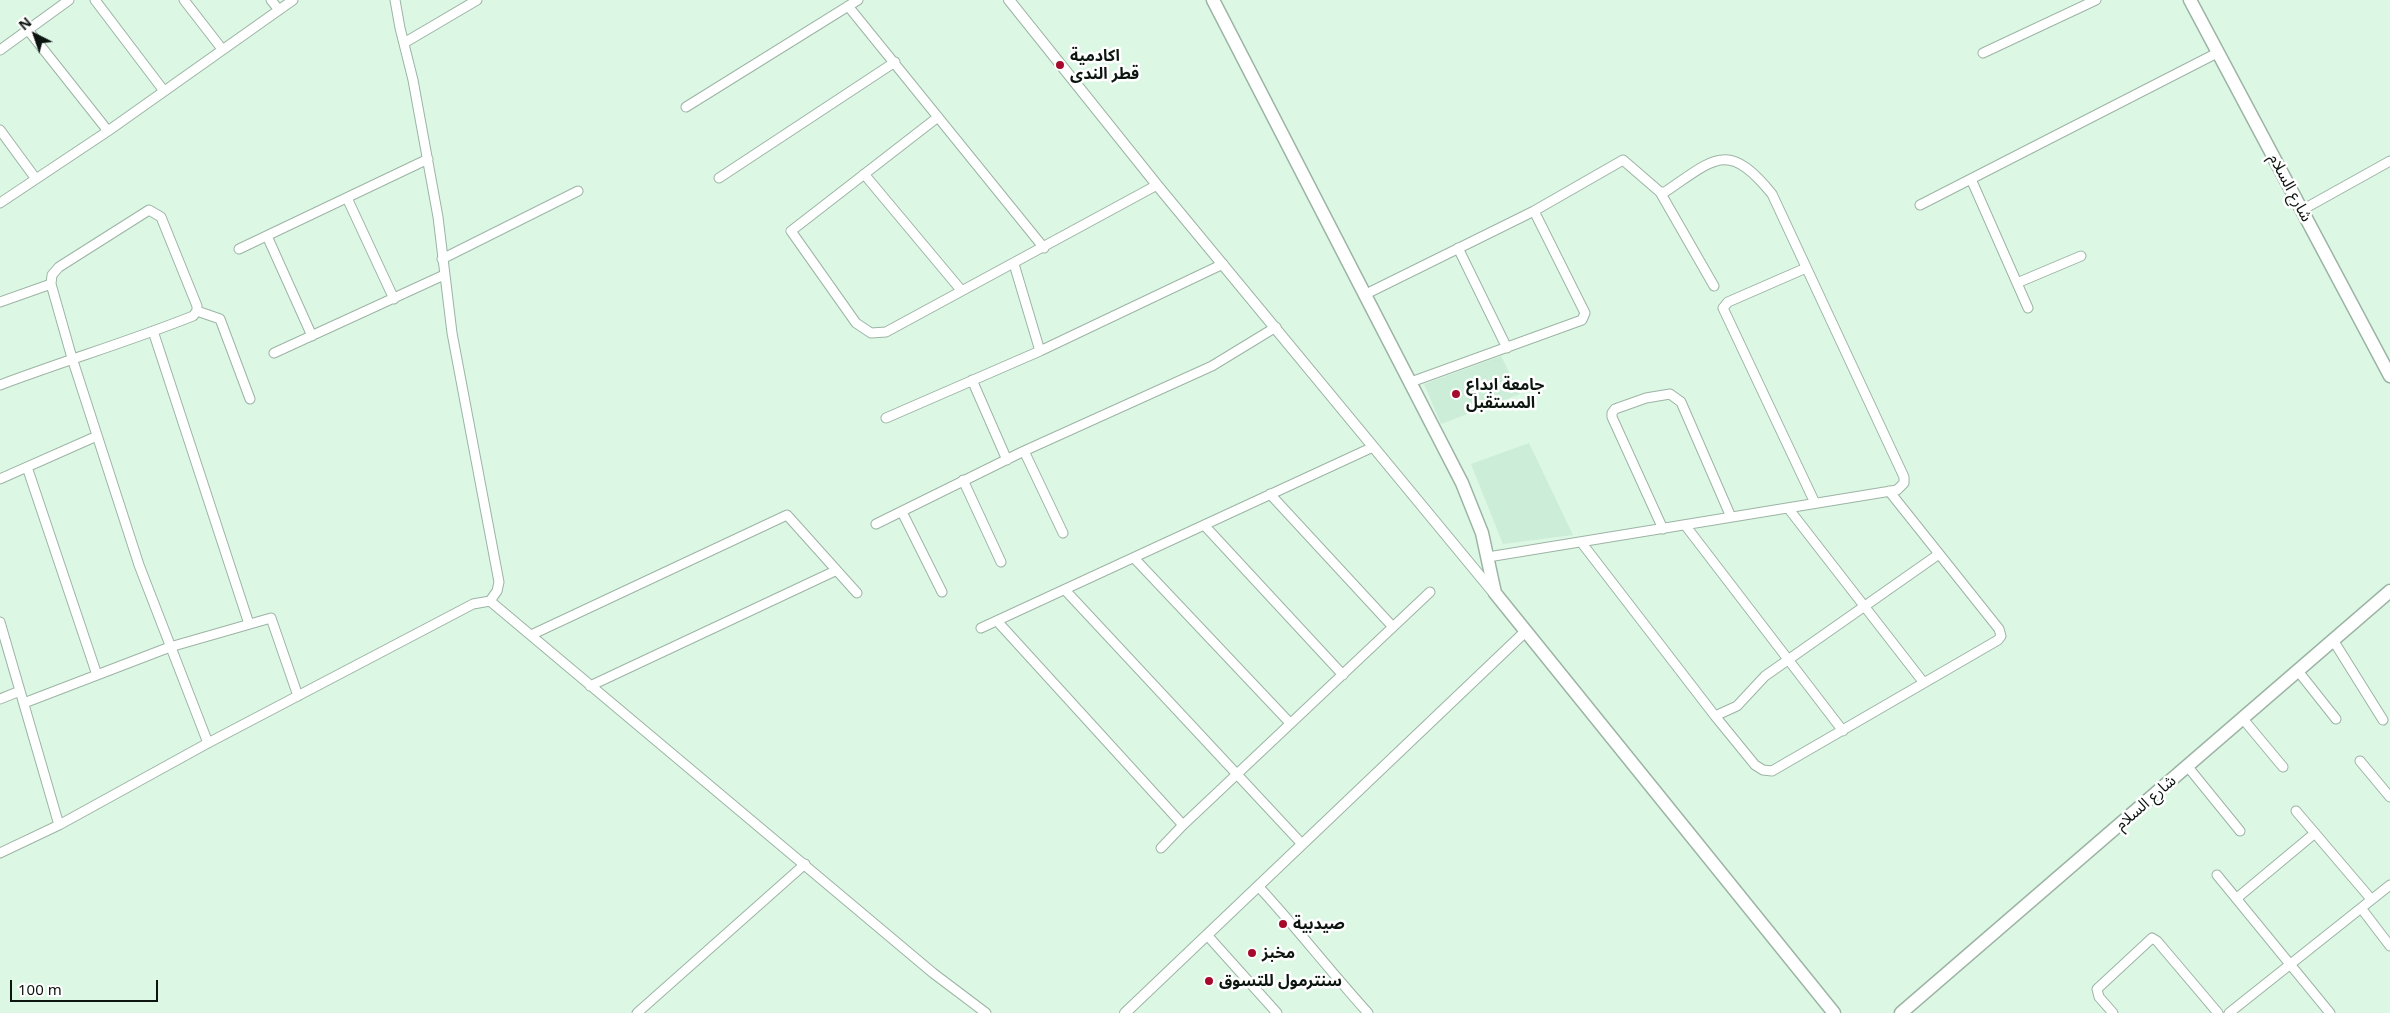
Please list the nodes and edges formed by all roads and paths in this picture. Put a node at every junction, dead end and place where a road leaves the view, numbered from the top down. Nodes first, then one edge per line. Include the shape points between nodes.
1 (67, 0) edge
2 (94, 0) edge
3 (184, 0) edge
4 (271, 0) edge
5 (293, 0) edge
6 (395, 0) edge
7 (477, 0) edge
8 (858, 0) edge
9 (1009, 0) edge
10 (1213, 0) edge
11 (2096, 0) edge
12 (2190, 0) edge
13 (848, 6) junction
14 (279, 10) junction
15 (28, 30) junction
16 (404, 43) junction
17 (1, 47) edge
18 (222, 49) junction
19 (1983, 53) dead end
20 (2217, 53) junction
21 (895, 62) junction
22 (164, 91) junction
23 (686, 107) dead end
24 (938, 117) junction
25 (0, 130) edge
26 (108, 131) junction
27 (428, 159) junction
28 (2390, 161) edge
29 (864, 174) junction
30 (720, 178) dead end
31 (36, 179) junction
32 (1971, 179) junction
33 (1157, 185) junction
34 (578, 191) dead end
35 (1660, 192) junction
36 (347, 198) junction
37 (0, 203) edge
38 (1920, 205) dead end
39 (2302, 210) junction
40 (1534, 211) junction
41 (267, 236) junction
42 (1044, 248) junction
43 (1458, 248) junction
44 (239, 249) dead end
45 (2081, 256) dead end
46 (442, 259) junction
47 (1014, 264) junction
48 (1223, 264) junction
49 (1806, 268) junction
50 (444, 276) junction
51 (2017, 283) junction
52 (51, 284) junction
53 (1714, 286) dead end
54 (961, 290) junction
55 (1366, 294) junction
56 (394, 298) junction
57 (0, 302) edge
58 (2028, 308) dead end
59 (197, 311) junction
60 (1276, 327) junction
61 (153, 332) junction
62 (312, 336) junction
63 (1507, 348) junction
64 (1040, 351) junction
65 (274, 354) dead end
66 (72, 358) junction
67 (2390, 376) edge
68 (972, 380) junction
69 (1411, 382) junction
70 (0, 385) edge
71 (250, 399) dead end
72 (886, 418) dead end
73 (97, 436) junction
74 (1373, 447) junction
75 (1024, 451) junction
76 (1007, 460) junction
77 (27, 467) junction
78 (0, 479) edge
79 (963, 480) junction
80 (1889, 491) junction
81 (1270, 494) junction
82 (1815, 504) junction
83 (1788, 508) junction
84 (902, 512) junction
85 (1731, 517) junction
86 (876, 524) dead end
87 (1204, 525) junction
88 (1685, 525) junction
89 (1663, 528) junction
90 (1063, 533) dead end
91 (1581, 542) junction
92 (1939, 554) junction
93 (1488, 557) junction
94 (1134, 558) junction
95 (1002, 562) dead end
96 (836, 571) junction
97 (1065, 590) junction
98 (2390, 591) edge
99 (942, 592) dead end
100 (1430, 592) dead end
101 (857, 593) dead end
102 (1495, 593) junction
103 (490, 601) junction
104 (1864, 605) junction
105 (997, 621) junction
106 (0, 622) edge
107 (249, 624) junction
108 (1393, 627) junction
109 (982, 628) dead end
110 (1526, 632) junction
111 (531, 635) junction
112 (2333, 640) junction
113 (170, 647) junction
114 (4, 653) edge
115 (1788, 659) junction
116 (2298, 671) junction
117 (1343, 674) junction
118 (98, 675) junction
119 (1924, 683) junction
120 (590, 686) junction
121 (20, 691) junction
122 (298, 696) junction
123 (0, 699) edge
124 (24, 703) junction
125 (1715, 716) junction
126 (2243, 719) junction
127 (2336, 719) dead end
128 (2383, 720) dead end
129 (1290, 723) junction
130 (1843, 731) junction
131 (208, 743) junction
132 (2360, 761) dead end
133 (2188, 767) junction
134 (2283, 768) dead end
135 (1238, 775) junction
136 (2390, 797) edge
137 (2296, 811) dead end
138 (1183, 824) junction
139 (59, 825) junction
140 (2240, 831) dead end
141 (2315, 833) junction
142 (1302, 844) junction
143 (1161, 848) dead end
144 (0, 854) edge
145 (804, 864) junction
146 (2217, 875) dead end
147 (2390, 885) edge
148 (1258, 886) junction
149 (2237, 898) junction
150 (2371, 899) junction
151 (2361, 908) junction
152 (1207, 935) junction
153 (2390, 946) edge
154 (2291, 963) junction
155 (637, 1013) edge
156 (986, 1013) edge
157 (1125, 1013) edge
158 (1277, 1013) edge
159 (1368, 1013) edge
160 (1834, 1013) edge
161 (1901, 1013) edge
162 (2113, 1013) edge
163 (2218, 1013) edge
164 (2229, 1013) edge
165 (2330, 1013) edge

1 - 15 street
2 - 22 street
3 - 18 street
4 - 14 street
5 - 14 street
6 - 16 street
7 - 16 street
8 - 13 street
9 - 33 street
10 - 55 main road
11 - 19 street
12 - 20 main road, شارع السلام
13 - 21 street
13 - 23 street
14 - 18 street
15 - 17 street
15 - 26 street
16 - 27 street
18 - 22 street
20 - 32 street
20 - 39 main road, شارع السلام
21 - 24 street
21 - 30 street
22 - 26 street
24 - 29 street
24 - 42 street
25 - 31 street
26 - 31 street
27 - 36 street
27 - 46 street
28 - 39 street
29 - 54 street
29 - 54 street via 791,231 856,323 870,333 886,332
31 - 37 street
32 - 38 street
32 - 51 street
33 - 42 street
33 - 48 street
34 - 46 street
35 - 40 street via 1623,160
35 - 49 street via 1714,162 1733,159 1748,168 1772,194
35 - 53 street
36 - 41 street
36 - 56 street
39 - 67 main road, شارع السلام
40 - 43 street
40 - 63 street via 1585,317 1577,324
41 - 44 street
41 - 62 street
42 - 47 street
43 - 55 street
43 - 63 street
45 - 51 street
46 - 50 street
47 - 54 street
47 - 64 street
48 - 60 street
48 - 64 street
49 - 80 street via 1904,477 1902,487
49 - 82 street via 1728,302 1722,308
50 - 56 street
50 - 103 street via 499,582
51 - 58 street
52 - 57 street
52 - 59 street via 52,275 59,267 150,210 161,217
52 - 66 street
55 - 69 main road
56 - 62 street
59 - 61 street via 193,316
59 - 71 street via 220,319
60 - 74 street
60 - 75 street via 1212,366
61 - 66 street
61 - 107 street
62 - 65 street
63 - 69 street
64 - 68 street
66 - 70 street
66 - 73 street
68 - 72 street
68 - 76 street
69 - 93 main road via 1469,500
73 - 77 street
73 - 113 street
74 - 81 street
74 - 102 street
75 - 76 street
75 - 90 street
76 - 79 street
77 - 78 street
77 - 118 street
79 - 84 street
79 - 95 street
80 - 82 street
80 - 92 street
81 - 87 street
81 - 108 street
82 - 83 street
83 - 85 street
83 - 104 street
84 - 86 street
84 - 99 street
85 - 88 street
85 - 89 street via 1681,402 1670,394 1646,398 1612,413
87 - 94 street
87 - 117 street
88 - 89 street
88 - 115 street
89 - 91 street
91 - 93 street
91 - 125 street
92 - 104 street
92 - 119 street via 2001,634 1998,640
93 - 102 main road
94 - 97 street
94 - 129 street
96 - 101 street
96 - 111 street via 791,518 782,516
96 - 120 street
97 - 105 street
97 - 135 street
98 - 112 main road, شارع السلام
100 - 108 street
102 - 110 main road
103 - 111 street
103 - 122 street via 473,604
104 - 115 street
104 - 119 street
105 - 109 street
105 - 138 street
106 - 114 street
107 - 113 street
107 - 122 street via 269,618 273,620
108 - 117 street
110 - 142 street
110 - 160 main road
111 - 120 street
112 - 116 main road, شارع السلام
112 - 128 street
113 - 118 street
113 - 131 street
114 - 121 street
115 - 125 street via 1765,676 1743,702
115 - 130 street
116 - 126 main road, شارع السلام
116 - 127 street
117 - 129 street
118 - 124 street
119 - 130 street
120 - 145 street
121 - 123 street
121 - 124 street
122 - 131 street
124 - 139 street
125 - 130 street via 1755,765 1768,771
126 - 133 main road, شارع السلام
126 - 134 street
129 - 135 street
131 - 139 street
132 - 136 street
133 - 140 street
133 - 161 main road, شارع السلام
135 - 138 street
135 - 142 street
137 - 141 street
138 - 143 street
139 - 144 street
141 - 149 street
141 - 150 street
142 - 148 street
145 - 155 street
145 - 156 street via 933,973
146 - 149 street
147 - 150 street
148 - 152 street
148 - 159 street
149 - 154 street
150 - 151 street
151 - 153 street
151 - 154 street
152 - 157 street
152 - 158 street
154 - 164 street
154 - 165 street
162 - 163 street via 2099,997 2097,989 2152,938

